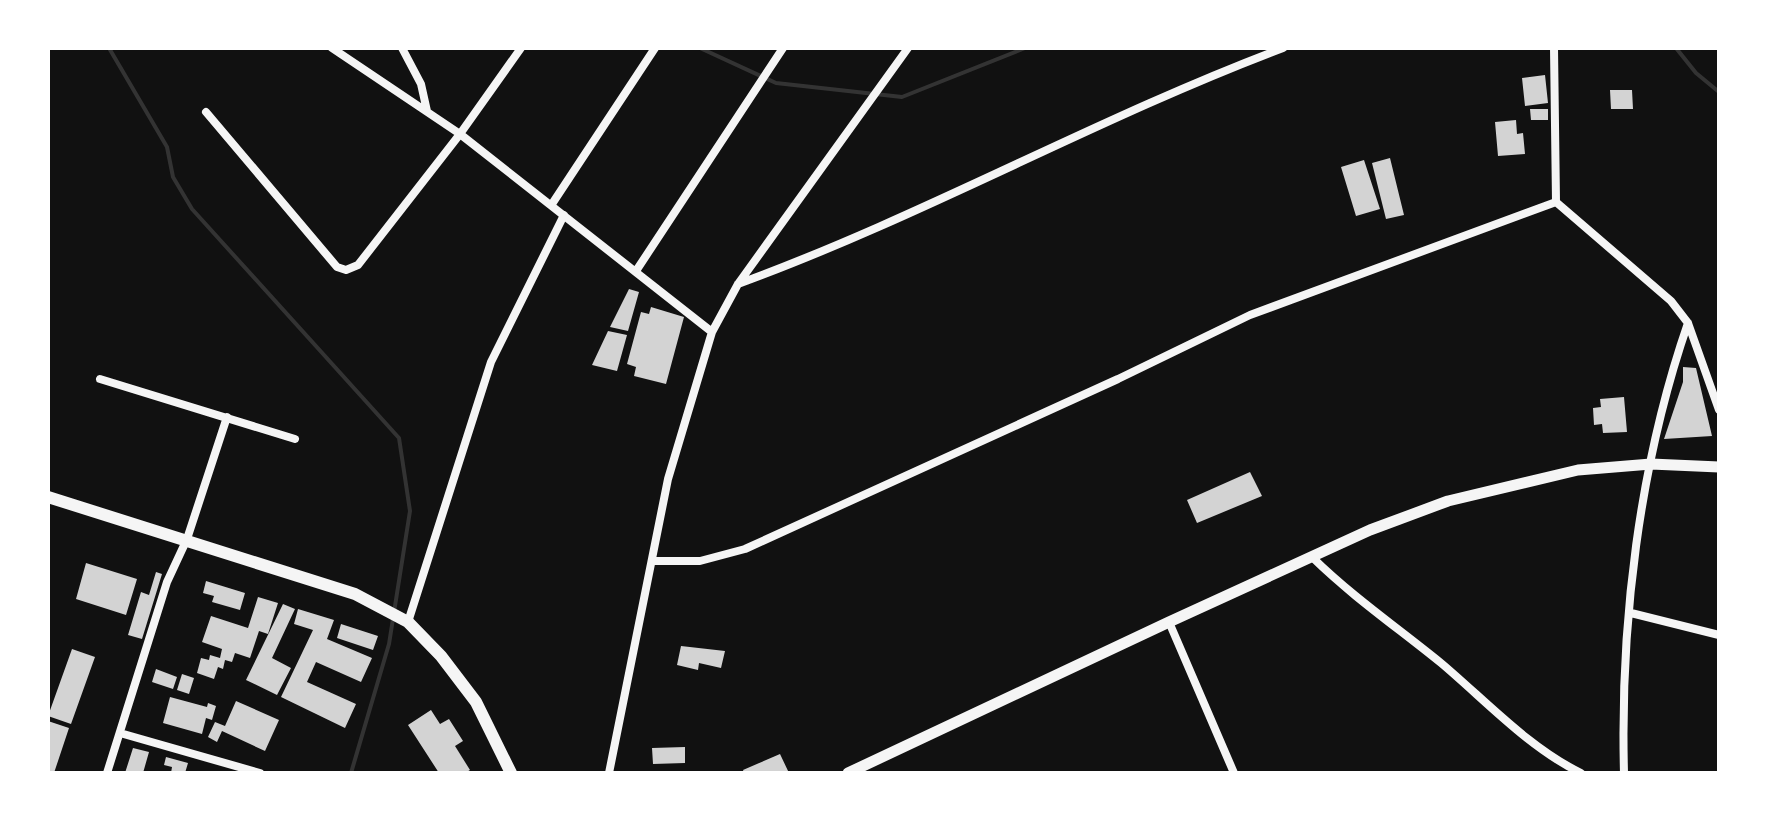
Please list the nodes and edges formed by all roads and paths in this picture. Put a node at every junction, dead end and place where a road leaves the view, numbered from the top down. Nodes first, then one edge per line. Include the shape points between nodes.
1 (332, 48) edge
2 (402, 48) edge
3 (521, 48) edge
4 (655, 48) edge
5 (783, 48) edge
6 (908, 48) edge
7 (1283, 48) edge
8 (1554, 48) edge
9 (427, 111) junction
10 (206, 112) dead end
11 (460, 134) junction
12 (1556, 202) junction
13 (552, 204) junction
14 (564, 215) junction
15 (636, 271) junction
16 (738, 284) junction
17 (1688, 323) junction
18 (712, 332) junction
19 (100, 379) dead end
20 (1719, 410) edge
21 (227, 417) junction
22 (295, 439) dead end
23 (1651, 464) junction
24 (1719, 467) edge
25 (48, 497) edge
26 (187, 539) junction
27 (1313, 558) junction
28 (653, 561) junction
29 (1631, 613) junction
30 (408, 622) junction
31 (1169, 622) junction
32 (1719, 635) edge
33 (120, 733) junction
34 (853, 772) edge
35 (107, 773) edge
36 (260, 773) edge
37 (511, 773) edge
38 (609, 773) edge
39 (1234, 773) edge
40 (1581, 773) edge
41 (1624, 773) edge

1 - 9 street
2 - 9 street via 421,84
3 - 11 street
4 - 13 street
5 - 15 street
6 - 16 street
7 - 16 street via 1194,82 828,250
8 - 12 street
9 - 11 street
10 - 11 street via 337,267 346,270 358,265
11 - 13 street
12 - 17 street via 1671,301
12 - 28 street via 1250,315 745,549 700,561
13 - 14 street
14 - 15 street
14 - 30 street via 491,362
15 - 18 street
16 - 18 street
17 - 20 street
17 - 23 street
18 - 28 street via 668,479
19 - 21 street
21 - 22 street
21 - 26 street
23 - 24 main road
23 - 27 main road via 1578,470 1460,497 1370,530
23 - 29 street
25 - 26 main road
26 - 30 main road via 355,594
26 - 33 street via 167,582
27 - 31 main road
27 - 40 street via 1531,739
28 - 38 street
29 - 32 street
29 - 41 street
30 - 37 main road via 476,702
31 - 34 main road
31 - 39 street
33 - 35 street
33 - 36 street

